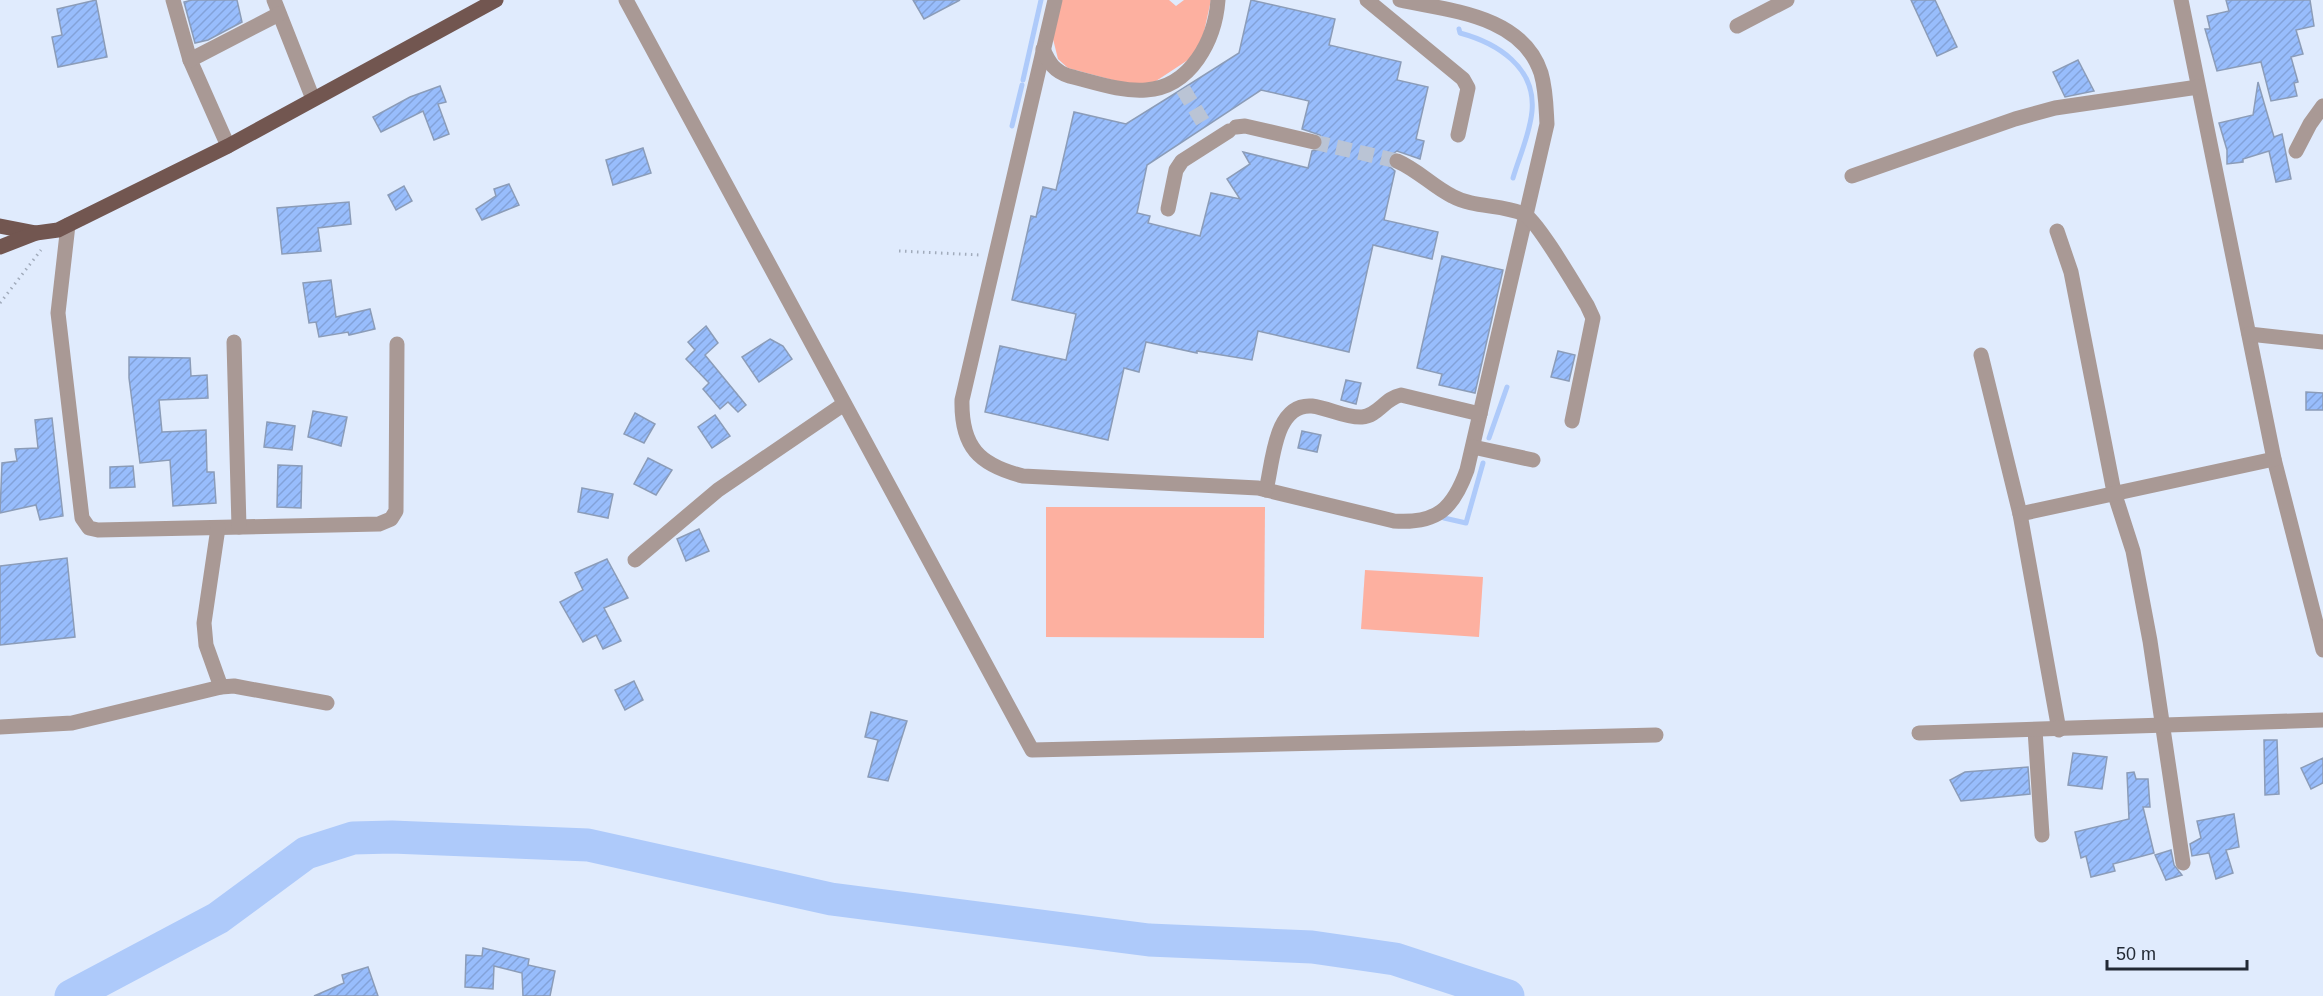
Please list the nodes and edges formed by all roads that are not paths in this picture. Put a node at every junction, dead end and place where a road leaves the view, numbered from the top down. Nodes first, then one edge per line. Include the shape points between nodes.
1 (173, 0) edge
2 (496, 0) edge
3 (626, 0) edge
4 (1054, 0) edge
5 (1218, 0) edge
6 (1367, 0) edge
7 (1400, 0) edge
8 (1787, 0) edge
9 (2181, 0) edge
10 (276, 7) edge
11 (1737, 26) dead end
12 (1043, 49) junction
13 (190, 60) junction
14 (2198, 87) junction
15 (313, 99) junction
16 (2323, 106) edge
17 (1206, 127) tunnel mouth
18 (1458, 135) dead end
19 (1214, 140) junction
20 (1314, 142) tunnel mouth
21 (228, 146) junction
22 (2296, 152) dead end
23 (1397, 161) tunnel mouth
24 (1852, 176) dead end
25 (1168, 209) dead end
26 (1525, 214) junction
27 (0, 226) edge
28 (63, 228) junction
29 (2057, 231) dead end
30 (36, 233) junction
31 (0, 248) edge
32 (2249, 334) junction
33 (234, 342) dead end
34 (2323, 342) edge
35 (397, 344) dead end
36 (1981, 355) dead end
37 (844, 404) junction
38 (1480, 414) junction
39 (1572, 421) dead end
40 (1473, 447) junction
41 (2274, 459) junction
42 (1533, 460) dead end
43 (1266, 490) junction
44 (2114, 492) junction
45 (2020, 514) junction
46 (239, 527) junction
47 (218, 528) junction
48 (635, 560) dead end
49 (2323, 650) edge
50 (221, 687) junction
51 (327, 703) dead end
52 (2323, 720) edge
53 (2164, 726) junction
54 (0, 727) edge
55 (2035, 730) junction
56 (2059, 730) junction
57 (1919, 733) dead end
58 (1656, 735) dead end
59 (2042, 835) dead end
60 (2183, 863) dead end

1 - 13 street
2 - 15 main road
3 - 37 street
4 - 12 street
5 - 12 street via 1206,47 1180,84 1147,90 1122,89 1061,73 1048,63
6 - 18 street via 1463,79 1468,87
7 - 26 street via 1494,23 1518,37 1530,52 1542,81 1547,124
8 - 11 street
9 - 14 street
10 - 13 street
10 - 15 street
12 - 43 street via 962,400 964,430 970,445 989,465 1023,476
13 - 21 street
14 - 24 street via 2055,108
14 - 32 street
15 - 21 main road
16 - 22 street
17 - 19 street
19 - 20 street via 1245,126
19 - 25 street via 1182,161 1176,170
21 - 28 main road
23 - 26 street via 1464,202
26 - 38 street
26 - 39 street via 1593,318
27 - 30 main road
28 - 30 main road
28 - 47 street via 57,313 82,518 89,528 98,531
29 - 44 street via 2071,272
30 - 31 main road
32 - 34 street
32 - 41 street
33 - 46 street
35 - 46 street via 396,511 391,519 379,524
36 - 45 street
37 - 48 street via 718,490
37 - 58 street via 1032,750
38 - 40 street
38 - 43 street via 1401,395 1390,397 1370,416 1298,407 1282,424
40 - 42 street
40 - 43 street via 1460,490 1450,504 1441,513 1413,523
41 - 44 street
41 - 49 street
44 - 45 street
44 - 53 street via 2133,551
45 - 56 street
46 - 47 street
47 - 50 street via 204,623 206,645
50 - 51 street
50 - 54 street via 72,723
52 - 53 street
53 - 56 street
53 - 60 street
55 - 56 street
55 - 57 street
55 - 59 street

